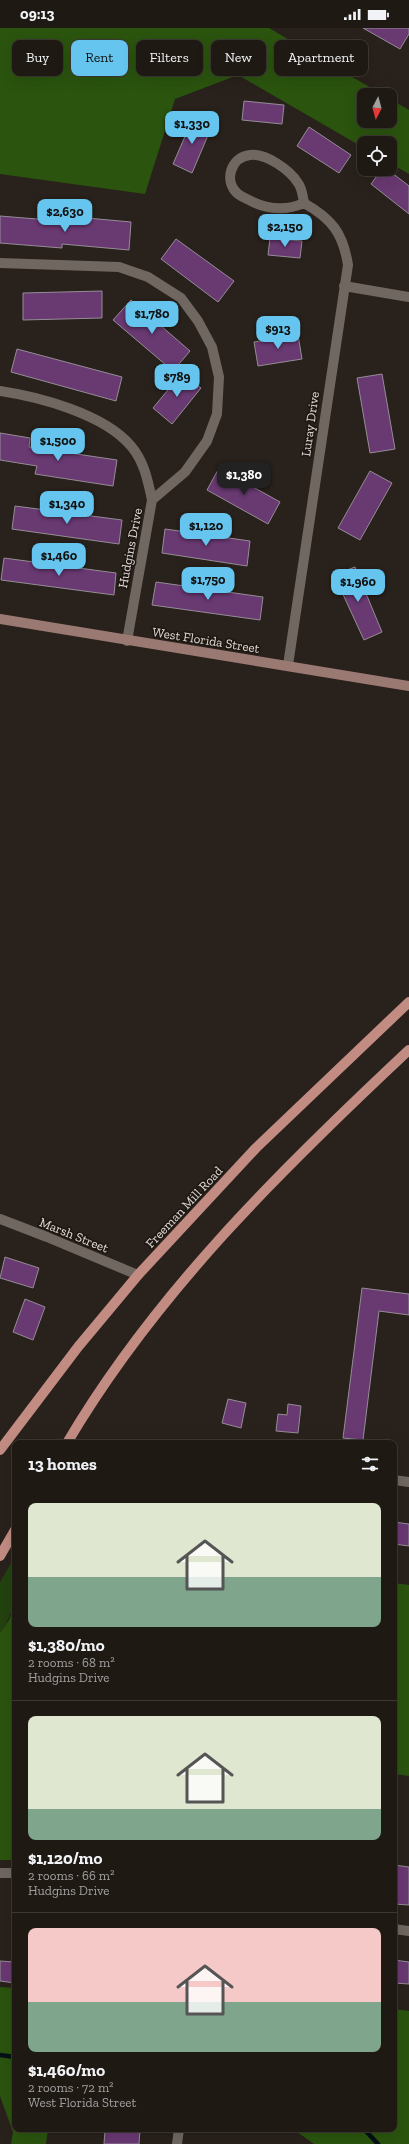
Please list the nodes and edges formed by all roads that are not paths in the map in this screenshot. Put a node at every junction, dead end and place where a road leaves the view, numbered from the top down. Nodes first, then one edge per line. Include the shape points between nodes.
1 (304, 203) junction
2 (0, 263) edge
3 (344, 286) junction
4 (409, 297) edge
5 (0, 391) edge
6 (152, 500) junction
7 (0, 619) edge
8 (127, 641) junction
9 (288, 666) junction
10 (409, 686) edge
11 (409, 1002) edge
12 (409, 1050) edge
13 (0, 1219) edge
14 (138, 1275) junction
15 (69, 1440) edge
16 (0, 1450) edge
17 (397, 1480) edge
18 (409, 1482) edge
19 (12, 1535) edge
20 (0, 1556) edge
21 (0, 1873) edge
22 (12, 1873) edge
23 (397, 1929) edge
24 (409, 1931) edge
25 (179, 2132) edge
26 (177, 2144) edge

1 - 1 street via 300,184 281,165 260,156 250,155 239,159 232,166 232,185 238,194 251,201 264,207 275,208 295,207
1 - 3 street, Luray Drive via 328,219 340,234 348,265
2 - 6 street, Hudgins Drive via 118,267 148,277 181,298 198,321 212,347 219,377 217,414 207,441 185,472
3 - 4 street
3 - 9 street, Luray Drive
5 - 6 street via 67,408 109,427 132,446 144,468
6 - 8 street, Hudgins Drive
7 - 8 main road, West Florida Street
8 - 9 main road, West Florida Street
9 - 10 main road, West Florida Street
11 - 14 main road, Freeman Mill Road via 256,1148
12 - 15 main road via 252,1203 198,1262 112,1371
13 - 14 street, Marsh Street
14 - 16 main road, Freeman Mill Road via 78,1347
17 - 18 street
19 - 20 main road
21 - 22 street
23 - 24 street
25 - 26 street

